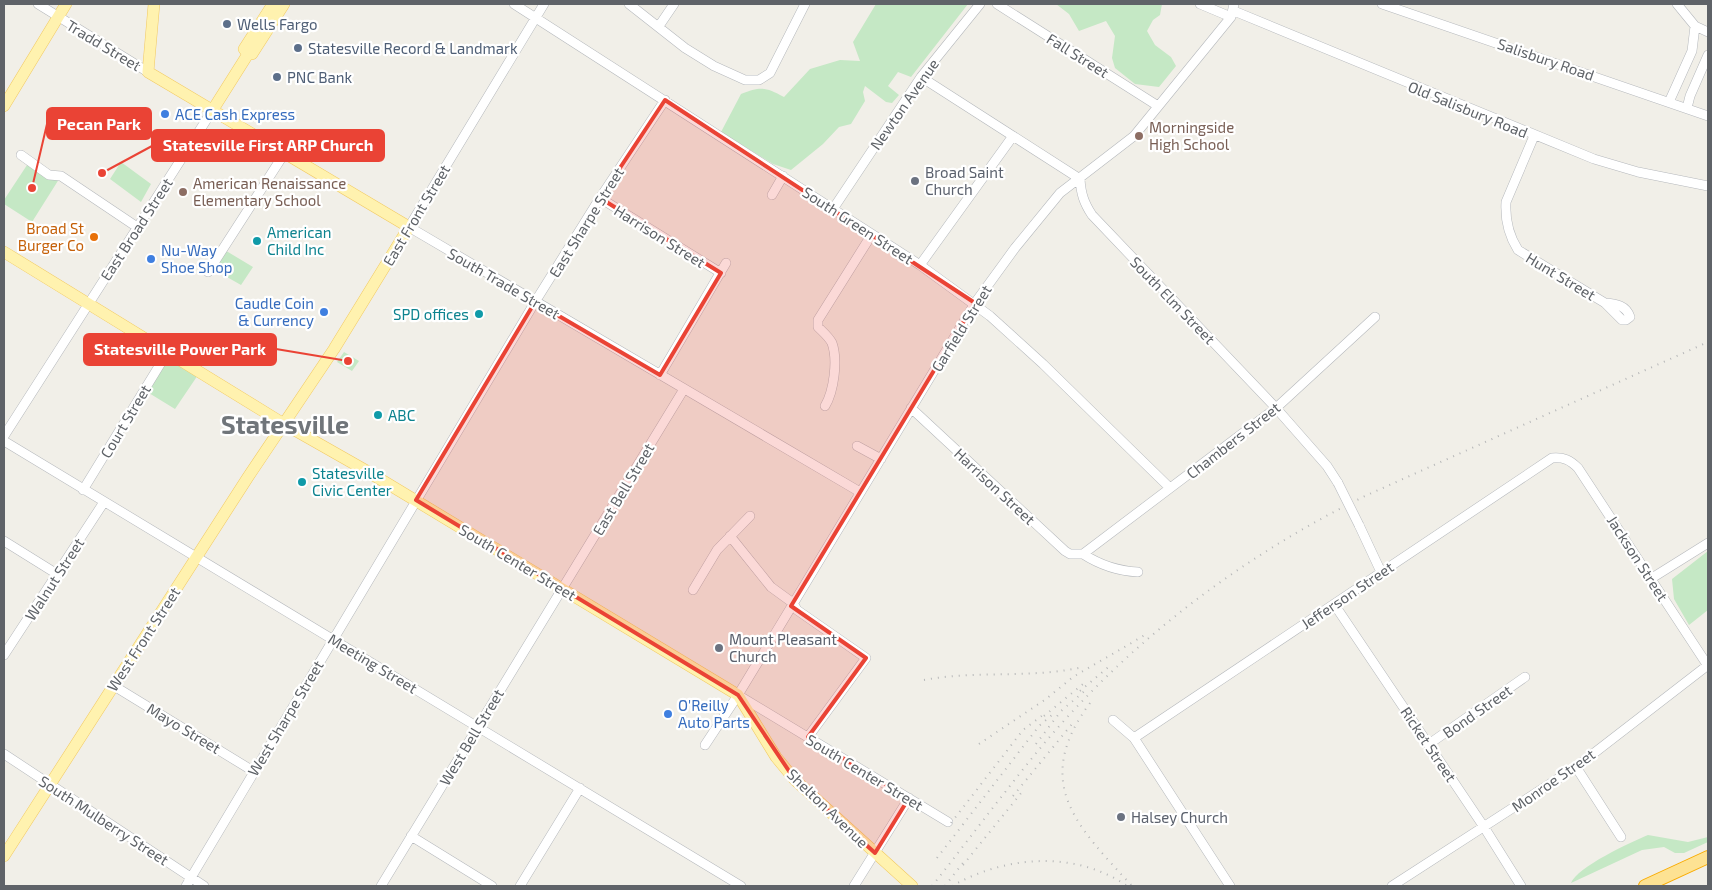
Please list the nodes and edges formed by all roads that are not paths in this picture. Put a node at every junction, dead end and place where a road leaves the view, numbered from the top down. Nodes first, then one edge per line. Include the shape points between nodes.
1 (38, 4) edge
2 (66, 4) edge
3 (154, 4) edge
4 (273, 4) edge
5 (284, 4) edge
6 (514, 4) edge
7 (544, 4) edge
8 (629, 4) edge
9 (674, 4) edge
10 (805, 4) edge
11 (980, 4) edge
12 (997, 4) edge
13 (1200, 4) edge
14 (1382, 4) edge
15 (1677, 4) edge
16 (1233, 11) edge
17 (59, 18) junction
18 (536, 18) junction
19 (659, 26) junction
20 (1695, 26) junction
21 (1708, 32) edge
22 (248, 54) junction
23 (1708, 55) edge
24 (148, 72) junction
25 (921, 77) junction
26 (665, 100) junction
27 (1669, 102) junction
28 (4, 106) edge
29 (1158, 106) junction
30 (1687, 108) junction
31 (212, 111) junction
32 (1708, 116) edge
33 (1013, 136) junction
34 (1534, 136) junction
35 (284, 154) junction
36 (21, 155) dead end
37 (783, 176) junction
38 (1080, 179) junction
39 (1708, 186) edge
40 (772, 195) dead end
41 (600, 198) junction
42 (833, 209) junction
43 (136, 227) junction
44 (409, 228) junction
45 (872, 234) junction
46 (4, 252) edge
47 (726, 263) dead end
48 (920, 265) junction
49 (208, 272) dead end
50 (720, 273) junction
51 (535, 302) junction
52 (975, 303) junction
53 (1606, 303) dead end
54 (88, 304) junction
55 (1375, 318) dead end
56 (167, 353) junction
57 (660, 375) junction
58 (684, 389) junction
59 (825, 406) dead end
60 (911, 408) junction
61 (1276, 408) junction
62 (284, 424) junction
63 (4, 436) edge
64 (4, 441) edge
65 (857, 446) dead end
66 (1562, 457) joint
67 (881, 459) junction
68 (1170, 488) junction
69 (82, 490) junction
70 (860, 492) junction
71 (416, 500) junction
72 (104, 502) junction
73 (750, 516) dead end
74 (730, 536) junction
75 (4, 541) edge
76 (1708, 543) edge
77 (1083, 554) junction
78 (196, 556) junction
79 (1138, 572) dead end
80 (1381, 572) junction
81 (57, 574) junction
82 (1652, 578) junction
83 (562, 588) junction
84 (692, 590) dead end
85 (793, 603) junction
86 (1334, 604) junction
87 (332, 638) junction
88 (4, 655) edge
89 (1708, 665) edge
90 (1524, 677) dead end
91 (114, 686) junction
92 (738, 695) junction
93 (1112, 720) dead end
94 (478, 726) junction
95 (808, 737) junction
96 (1134, 738) junction
97 (1429, 744) junction
98 (705, 745) dead end
99 (4, 754) edge
100 (1576, 767) junction
101 (254, 771) junction
102 (49, 784) junction
103 (580, 788) junction
104 (909, 798) junction
105 (948, 822) dead end
106 (1484, 827) junction
107 (410, 836) junction
108 (1621, 837) dead end
109 (875, 853) junction
110 (4, 856) edge
111 (1708, 857) edge
112 (191, 877) junction
113 (186, 886) edge
114 (204, 886) edge
115 (380, 886) edge
116 (492, 886) edge
117 (520, 886) edge
118 (741, 886) edge
119 (854, 886) edge
120 (912, 886) edge
121 (1230, 886) edge
122 (1392, 886) edge
123 (1521, 886) edge
124 (1644, 886) edge

1 - 17 street, Tradd Street
2 - 17 main road
3 - 24 main road
4 - 22 main road, East Broad Street via 244,49
5 - 22 main road, East Broad Street via 252,54
6 - 18 street, South Green Street
7 - 18 street, East Front Street
8 - 19 street
9 - 19 street
10 - 19 street via 778,62 759,80 745,80 714,66
11 - 25 street, Newton Avenue
12 - 29 street, Fall Street
13 - 16 street, Old Salisbury Road
14 - 27 street, Salisbury Road
15 - 20 street
16 - 29 street, Garfield Street
16 - 34 street, Old Salisbury Road
17 - 24 street, Tradd Street
17 - 28 main road
18 - 26 street, South Green Street
18 - 44 street, East Front Street
20 - 21 street
20 - 27 street via 1692,51
22 - 31 main road, East Broad Street
23 - 30 street
24 - 31 main road, South Trade Street
25 - 33 street
25 - 42 street, Newton Avenue
26 - 37 street, South Green Street
26 - 41 street, East Sharpe Street
27 - 30 street, Salisbury Road
29 - 38 street, Garfield Street via 1126,144
30 - 32 street, Salisbury Road
31 - 35 main road, South Trade Street
31 - 43 street, East Broad Street
33 - 38 street
33 - 48 street
34 - 39 street, Old Salisbury Road via 1618,167
34 - 53 street, Hunt Street via 1506,202 1512,240 1518,250
35 - 44 main road, South Trade Street
35 - 49 street
36 - 43 street via 49,175 61,176
37 - 40 street
37 - 42 street, South Green Street
38 - 52 street, Garfield Street via 1060,193
38 - 61 street, South Elm Street via 1080,192 1092,215
41 - 50 street, Harrison Street
41 - 51 street, East Sharpe Street
42 - 45 street, South Green Street
43 - 54 street, East Broad Street
44 - 51 street, South Trade Street
44 - 62 main road, East Front Street
45 - 48 street, South Green Street
45 - 59 street via 818,320 818,327 833,348 834,390
46 - 54 main road, South Center Street
47 - 50 street
48 - 52 street, South Green Street
50 - 57 street
51 - 57 street, South Trade Street
51 - 71 street, East Sharpe Street
52 - 60 street, Garfield Street
52 - 68 street, South Green Street via 1043,364
54 - 56 main road, South Center Street
54 - 63 street, East Broad Street
55 - 61 street, Chambers Street
56 - 62 main road, South Center Street
56 - 69 street, Court Street
57 - 58 street, South Trade Street
58 - 70 street, South Trade Street
58 - 83 street, East Bell Street
60 - 67 street, Garfield Street
60 - 77 street, Harrison Street via 1066,551
61 - 68 street, Chambers Street
61 - 80 street, South Elm Street, bridge via 1338,483
62 - 71 main road, South Center Street
62 - 78 main road, West Front Street
64 - 69 street, Meeting Street
65 - 67 street
66 - 80 street, Jefferson Street via 1543,463
66 - 82 street, Jackson Street via 1578,468
67 - 70 street, Garfield Street
68 - 77 street, Chambers Street
69 - 72 street, Meeting Street
70 - 85 street, Garfield Street
71 - 83 main road, South Center Street
71 - 87 street, West Sharpe Street
72 - 78 street, Meeting Street
72 - 81 street, Walnut Street
73 - 74 street
74 - 84 street via 717,550
74 - 85 street via 771,587
75 - 81 street
76 - 82 street
77 - 79 street, Harrison Street via 1107,566
78 - 87 street, Meeting Street
78 - 91 main road, West Front Street
80 - 86 street, Jefferson Street
81 - 88 street, Walnut Street
82 - 89 street, Jackson Street
83 - 92 main road, South Center Street
83 - 94 street, West Bell Street
85 - 92 street, Garfield Street
85 - 95 street via 797,610 866,658
86 - 96 street, Jefferson Street
86 - 97 street, Ricket Street
87 - 94 street, Meeting Street
87 - 101 street, West Sharpe Street
89 - 100 street, Monroe Street
90 - 97 street, Bond Street
91 - 101 street, Mayo Street
91 - 102 main road, West Front Street
92 - 95 street, South Center Street
92 - 98 street, Garfield Street
92 - 109 main road, Shelton Avenue via 776,757 795,780
93 - 96 street
94 - 103 street, Meeting Street
94 - 107 street, West Bell Street
95 - 104 street, South Center Street
96 - 121 street
97 - 106 street, Ricket Street
99 - 102 street, South Mulberry Street
100 - 106 street, Monroe Street
100 - 108 street
101 - 112 street, West Sharpe Street
102 - 110 main road, West Front Street
102 - 112 street, South Mulberry Street
103 - 117 street
103 - 118 street, Meeting Street
104 - 105 street, South Center Street
104 - 109 street
106 - 122 street, Monroe Street
106 - 123 street, Ricket Street
107 - 115 street, West Bell Street
107 - 116 street
109 - 119 street
109 - 120 main road, Shelton Avenue
111 - 124 highway
112 - 113 street, West Sharpe Street
112 - 114 street, South Mulberry Street

